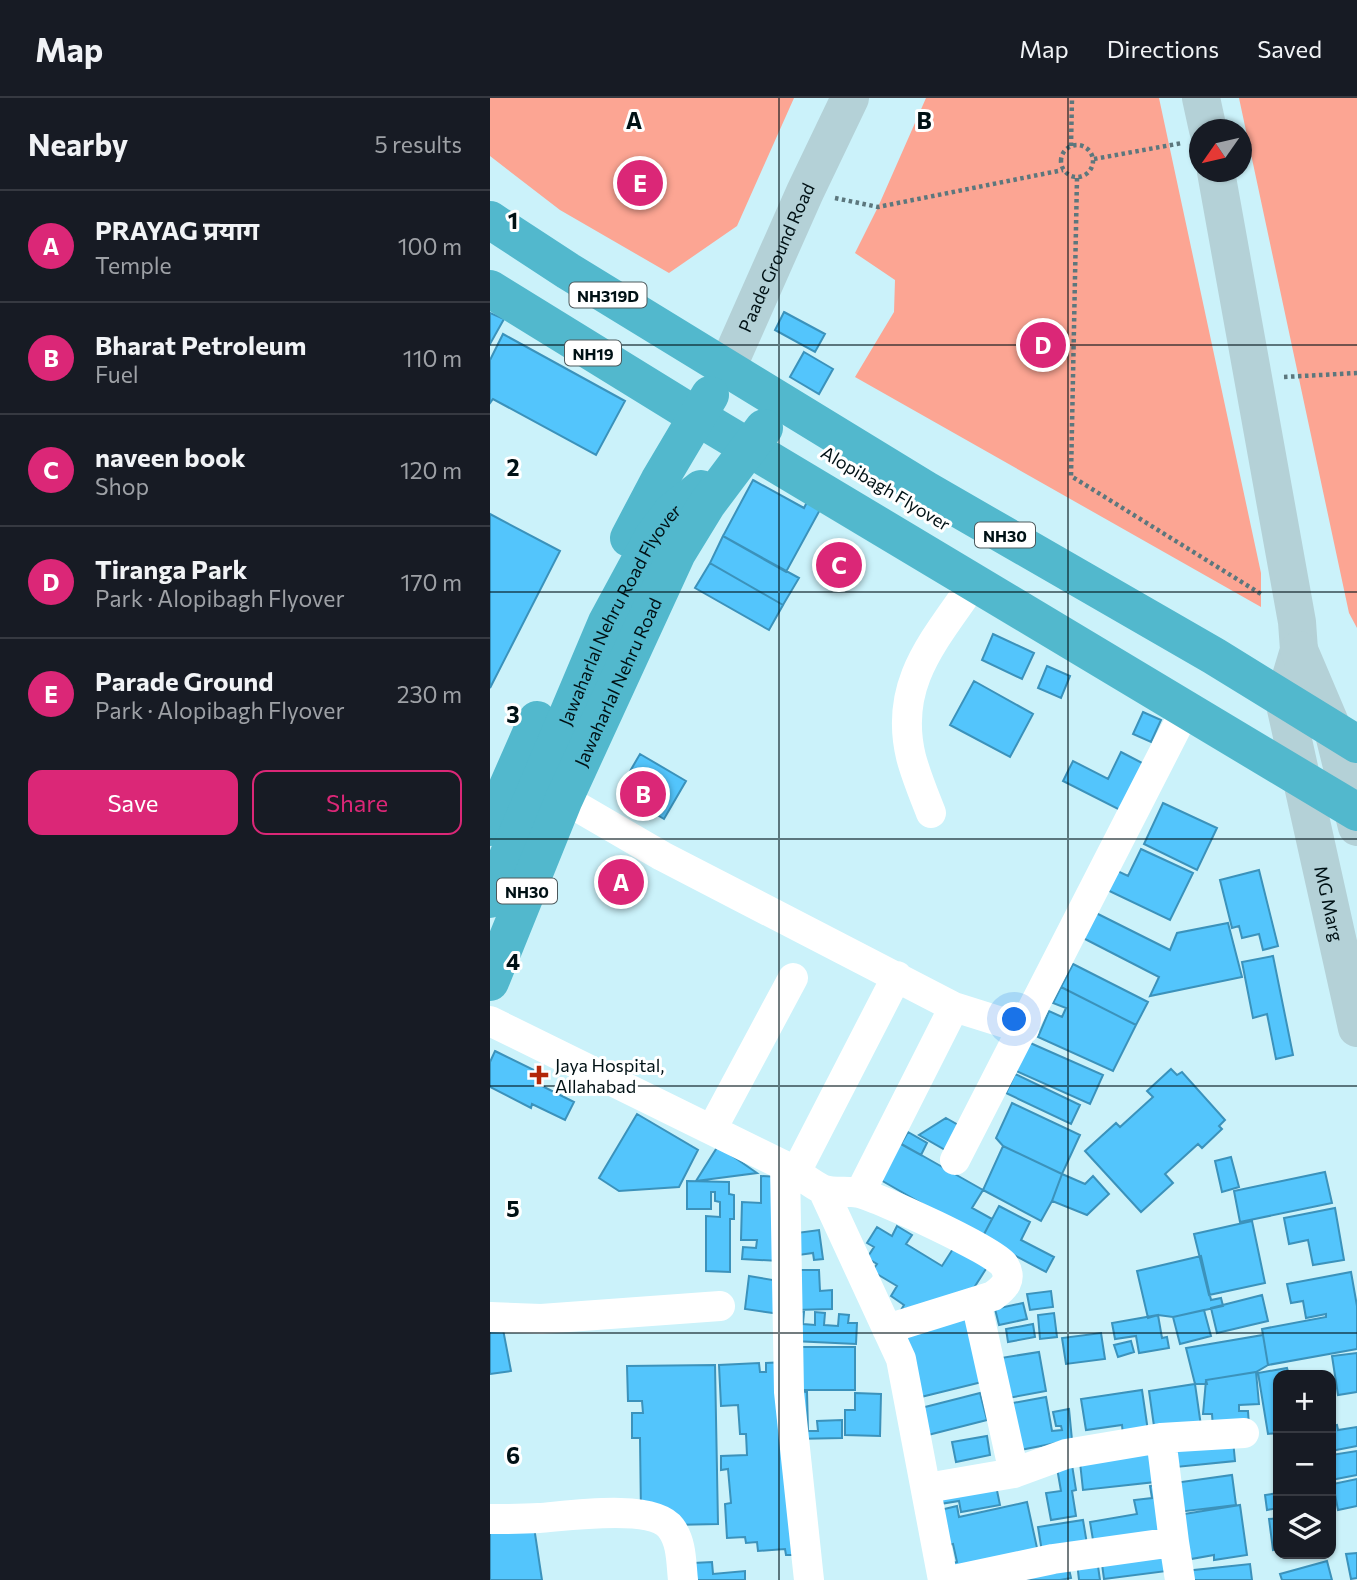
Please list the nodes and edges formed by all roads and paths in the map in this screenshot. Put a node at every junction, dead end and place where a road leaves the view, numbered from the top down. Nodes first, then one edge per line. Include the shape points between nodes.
1 (850, 98) edge
2 (1072, 98) edge
3 (1201, 98) edge
4 (1200, 119) edge
5 (1189, 137) edge
6 (1071, 146) junction
7 (1094, 159) junction
8 (1063, 170) junction
9 (1077, 178) junction
10 (1218, 182) edge
11 (805, 192) junction
12 (490, 220) edge
13 (490, 245) edge
14 (490, 272) edge
15 (490, 289) edge
16 (727, 368) junction
17 (1357, 373) edge
18 (1252, 378) junction
19 (781, 401) junction
20 (696, 416) junction
21 (751, 447) junction
22 (849, 492) junction
23 (975, 581) junction
24 (1298, 636) junction
25 (1284, 700) junction
26 (1186, 709) junction
27 (1345, 737) edge
28 (1357, 768) edge
29 (1301, 777) junction
30 (564, 799) junction
31 (1356, 810) edge
32 (931, 813) dead end
33 (490, 827) edge
34 (1316, 842) junction
35 (1357, 847) edge
36 (490, 899) edge
37 (897, 976) junction
38 (793, 978) dead end
39 (490, 982) edge
40 (954, 1007) junction
41 (490, 1021) edge
42 (1357, 1028) edge
43 (1024, 1029) junction
44 (712, 1129) junction
45 (955, 1160) dead end
46 (790, 1169) junction
47 (823, 1190) junction
48 (860, 1193) junction
49 (976, 1302) junction
50 (720, 1306) dead end
51 (490, 1317) edge
52 (887, 1329) junction
53 (1244, 1433) dead end
54 (1161, 1438) junction
55 (1014, 1473) junction
56 (927, 1488) junction
57 (490, 1519) edge
58 (1174, 1542) junction
59 (683, 1580) edge
60 (809, 1580) edge
61 (943, 1580) edge
62 (954, 1580) edge
63 (1180, 1580) edge

1 - 11 street, Paade Ground Road
2 - 6 path
3 - 4 street
5 - 7 path
6 - 7 path via 1082,145
6 - 8 path via 1061,159
7 - 9 path via 1091,171
8 - 9 path
8 - 11 path via 878,207
9 - 24 path via 1071,476 1261,594
10 - 18 street
11 - 16 street, Paade Ground Road
12 - 16 highway, NH319D
13 - 28 highway, Alopibagh Flyover via 751,407
14 - 22 highway, Alopibagh Flyover
15 - 20 highway, NH19
16 - 19 highway, NH30
16 - 20 highway, Paade Ground Road
17 - 18 path
18 - 24 street
19 - 21 highway, Jawaharlal Nehru Road / NH30
19 - 25 highway, NH30
20 - 21 highway
20 - 33 highway via 550,690
21 - 23 highway
21 - 30 highway, Jawaharlal Nehru Road / NH30 via 677,553
22 - 31 highway, Alopibagh Flyover
22 - 36 highway, Jawaharlal Nehru Road Flyover via 794,465 757,465 704,486 672,512 653,537 607,622
23 - 26 highway
23 - 32 street via 920,661 910,689 911,757
24 - 25 street
24 - 27 street
25 - 27 highway, NH30
25 - 29 street, MG Marg
26 - 29 highway
26 - 43 street
27 - 31 street
29 - 31 highway
29 - 34 street, MG Marg
30 - 37 street via 662,856
30 - 39 highway, Jawaharlal Nehru Road / NH30
34 - 35 street
34 - 42 street, MG Marg
37 - 40 street
37 - 46 street
38 - 44 street
40 - 43 street
40 - 48 street
41 - 44 street
43 - 45 street
44 - 46 street
46 - 47 street
46 - 60 street via 789,1392
47 - 48 street
47 - 52 street
48 - 49 street via 997,1257 1005,1266 1006,1286
49 - 52 street
49 - 55 street
50 - 51 street via 541,1319
52 - 56 street via 901,1359
53 - 54 street
54 - 55 street via 1066,1454
54 - 58 street
55 - 56 street
56 - 61 street
57 - 59 street via 620,1512 657,1518 670,1526 680,1546
58 - 62 street via 1053,1559
58 - 63 street

